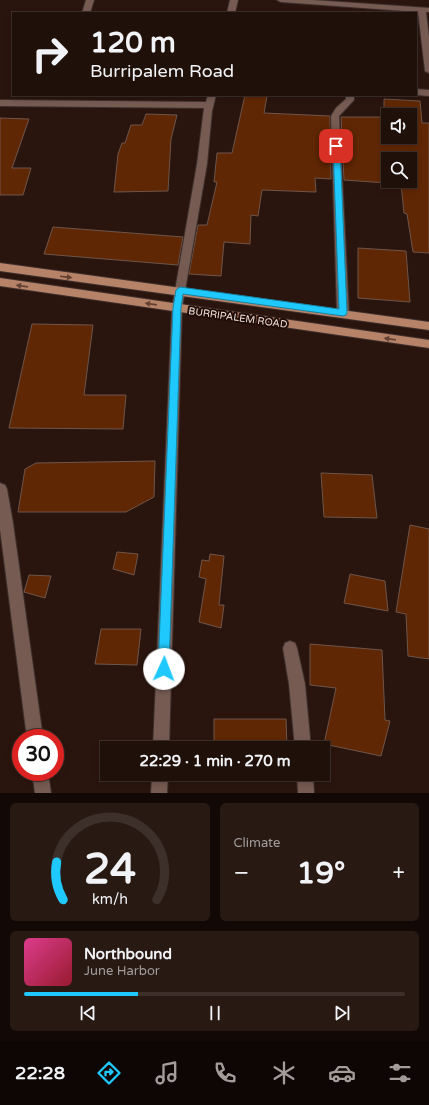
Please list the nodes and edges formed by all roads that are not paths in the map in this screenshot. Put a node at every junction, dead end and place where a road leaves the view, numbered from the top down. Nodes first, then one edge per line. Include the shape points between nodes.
1 (90, 0) edge
2 (234, 0) edge
3 (281, 0) edge
4 (350, 5) junction
5 (425, 10) edge
6 (86, 12) edge
7 (231, 12) edge
8 (350, 12) edge
9 (429, 71) edge
10 (417, 92) edge
11 (429, 93) edge
12 (212, 96) edge
13 (350, 96) edge
14 (63, 99) edge
15 (0, 103) edge
16 (209, 105) junction
17 (0, 267) edge
18 (0, 282) edge
19 (180, 290) junction
20 (177, 308) junction
21 (343, 313) junction
22 (429, 326) edge
23 (429, 344) edge
24 (0, 489) edge
25 (3, 522) edge
26 (290, 648) dead end
27 (34, 729) edge
28 (161, 741) edge
29 (302, 741) edge
30 (41, 781) edge
31 (160, 781) edge
32 (305, 781) edge
33 (43, 793) edge
34 (159, 793) edge
35 (306, 793) edge

1 - 6 street
2 - 7 street
3 - 4 street via 297,4
4 - 5 street
4 - 8 street
5 - 9 street
10 - 11 street
12 - 16 street
13 - 21 street via 350,100 335,116
14 - 15 street
14 - 16 street
16 - 19 street via 206,138
17 -> 19 main road, BURRIPALEM ROAD
20 -> 18 main road, BURRIPALEM ROAD
19 - 20 street
19 - 21 main road, BURRIPALEM ROAD
23 -> 20 main road, BURRIPALEM ROAD
20 - 28 street
21 - 22 main road, BURRIPALEM ROAD
24 - 25 street
25 - 27 street
26 - 29 street via 297,684
30 - 33 street
31 - 34 street
32 - 35 street

